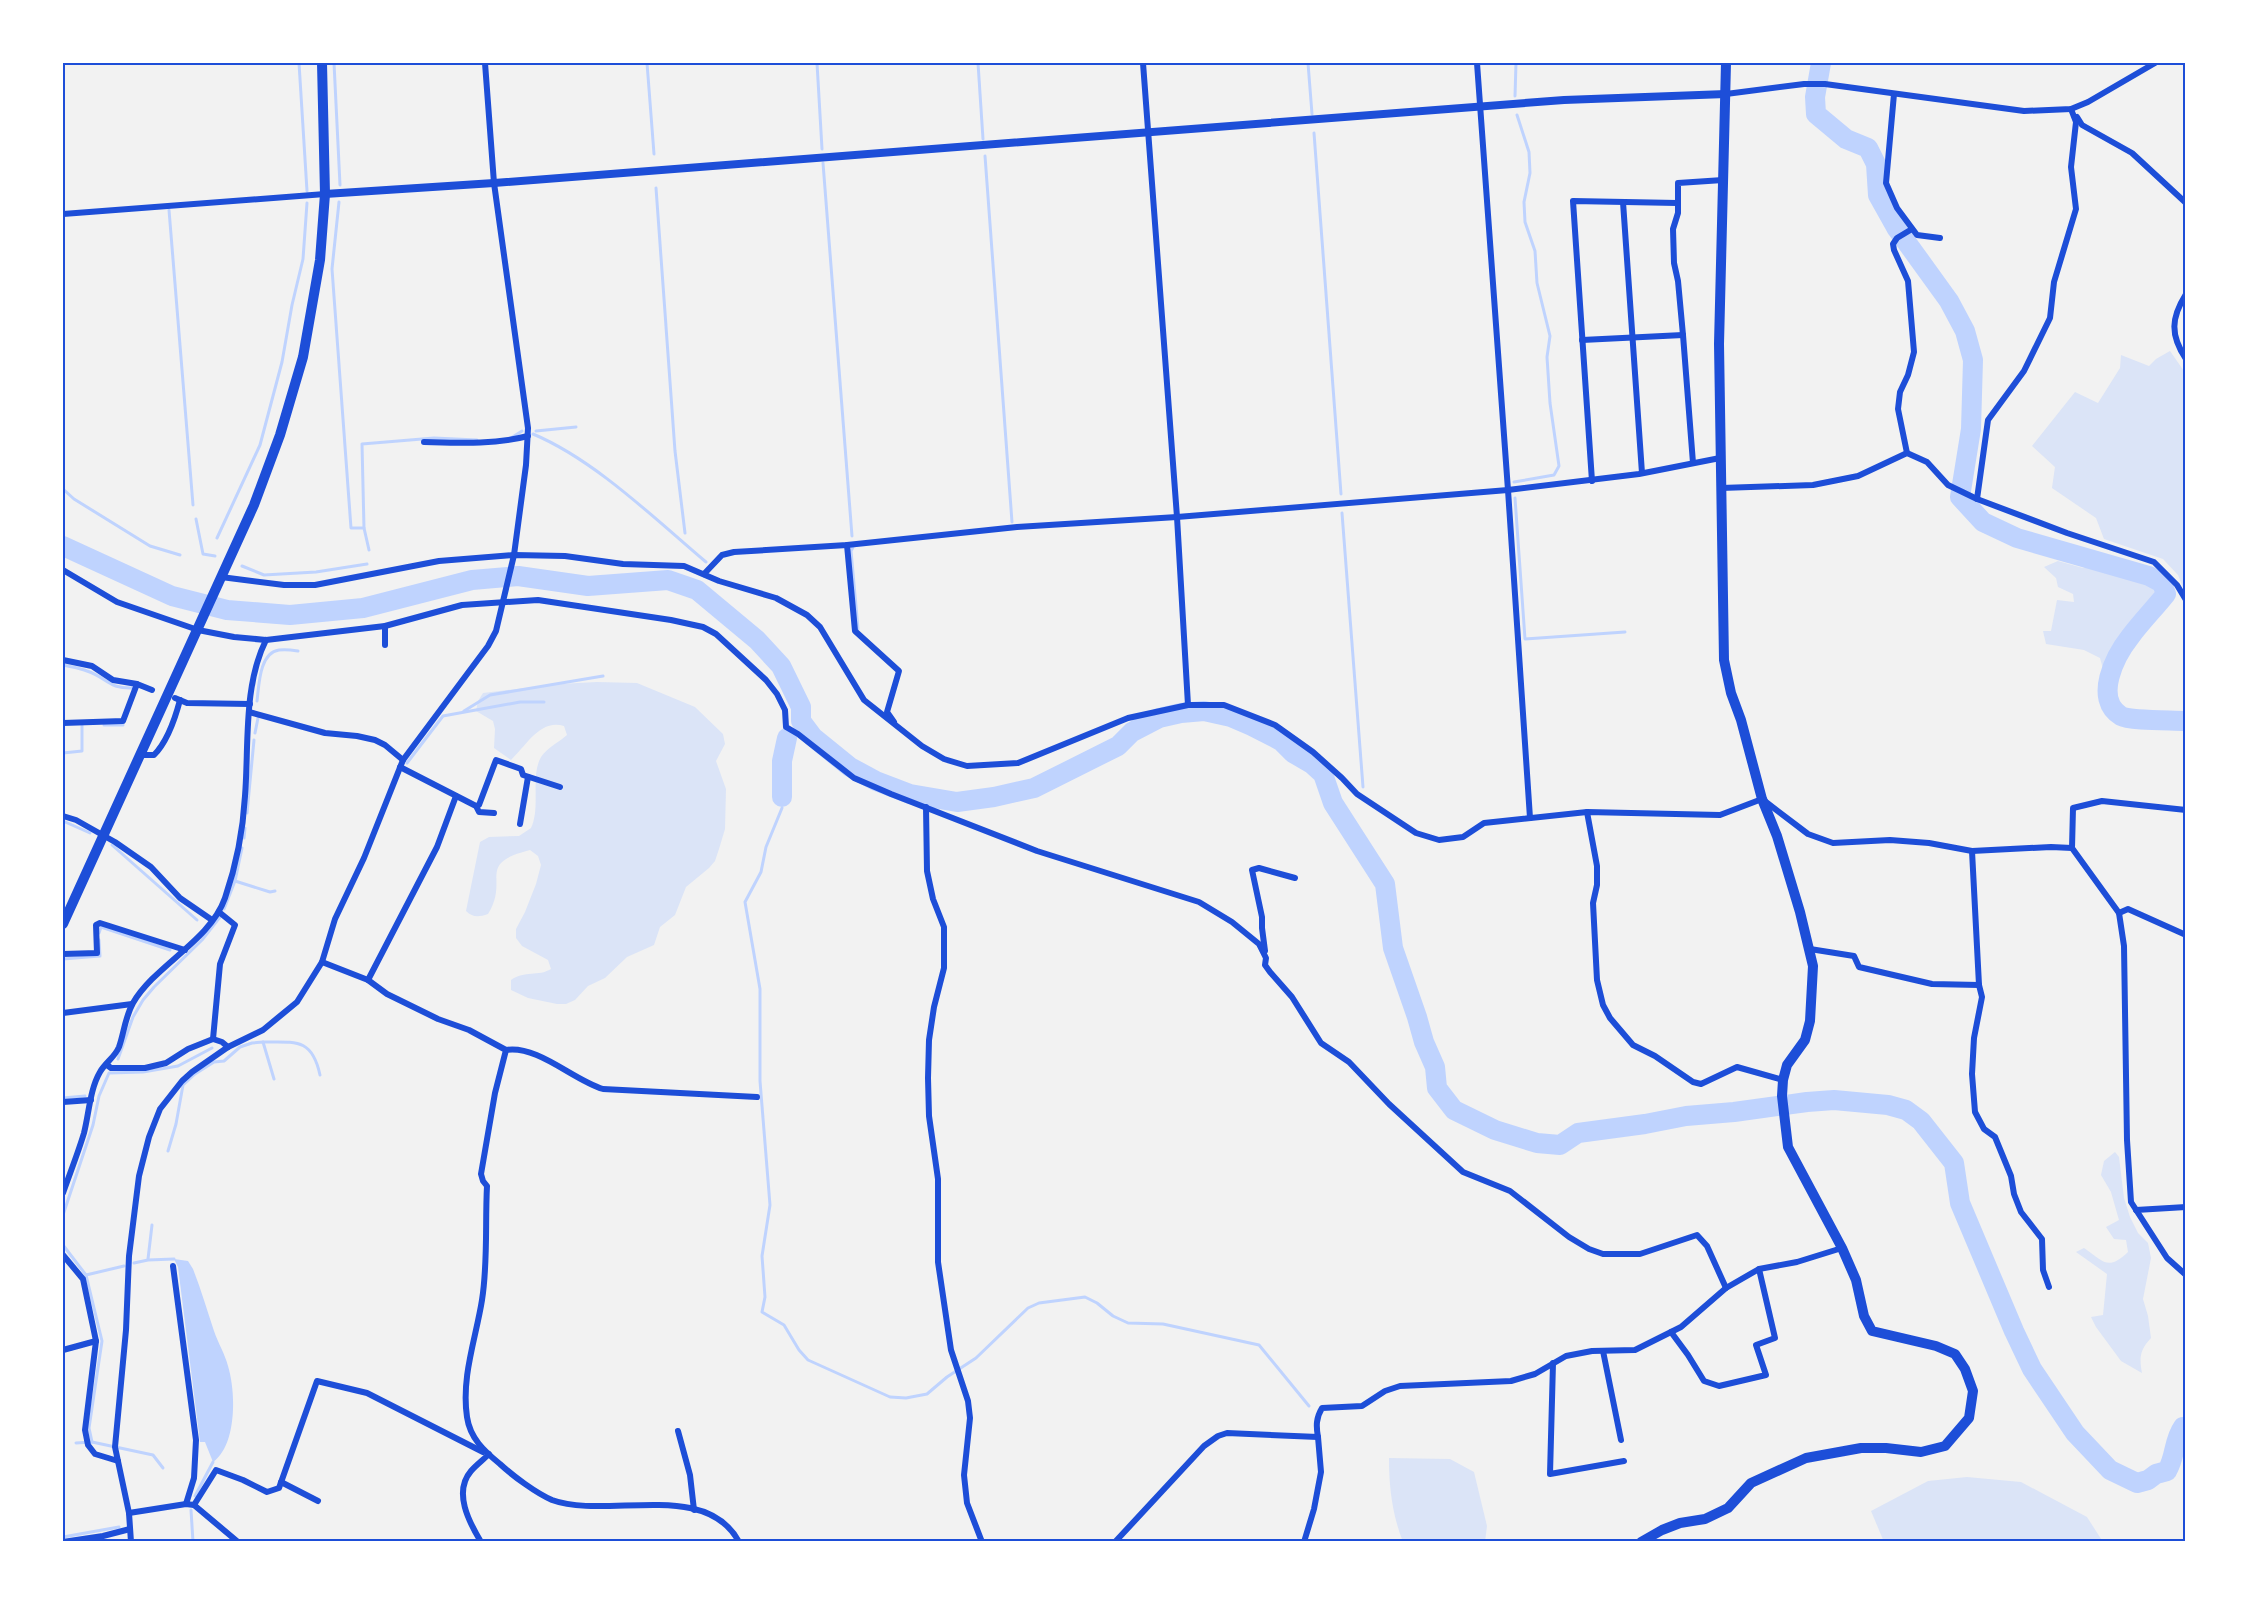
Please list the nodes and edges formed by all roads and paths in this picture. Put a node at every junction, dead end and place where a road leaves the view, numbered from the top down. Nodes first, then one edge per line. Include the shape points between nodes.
1 (322, 63) edge
2 (485, 63) edge
3 (1143, 63) edge
4 (1477, 63) edge
5 (1726, 63) edge
6 (2155, 63) edge
7 (1726, 94) junction
8 (1894, 94) junction
9 (1480, 107) junction
10 (2071, 109) junction
11 (1149, 131) junction
12 (1723, 180) junction
13 (494, 183) junction
14 (325, 194) junction
15 (1623, 202) junction
16 (1677, 203) junction
17 (2186, 203) edge
18 (63, 214) edge
19 (1910, 230) junction
20 (1940, 238) dead end
21 (2186, 294) edge
22 (1683, 335) junction
23 (1633, 338) junction
24 (1582, 340) junction
25 (2186, 359) edge
26 (528, 436) junction
27 (424, 442) dead end
28 (1907, 453) junction
29 (1720, 458) junction
30 (1693, 463) junction
31 (1642, 473) junction
32 (1592, 481) junction
33 (1721, 488) junction
34 (1508, 490) junction
35 (1975, 498) junction
36 (1177, 517) junction
37 (847, 545) junction
38 (513, 558) junction
39 (63, 570) edge
40 (704, 574) junction
41 (221, 577) junction
42 (505, 599) junction
43 (2186, 600) edge
44 (385, 626) junction
45 (198, 630) junction
46 (266, 640) junction
47 (385, 645) dead end
48 (63, 660) edge
49 (137, 684) junction
50 (152, 690) dead end
51 (250, 704) junction
52 (1188, 705) junction
53 (249, 712) junction
54 (63, 723) edge
55 (898, 728) junction
56 (141, 755) junction
57 (403, 760) junction
58 (400, 767) junction
59 (528, 777) junction
60 (560, 787) dead end
61 (456, 796) junction
62 (1762, 799) junction
63 (476, 806) junction
64 (926, 807) junction
65 (2186, 810) edge
66 (1587, 812) junction
67 (494, 813) dead end
68 (63, 816) edge
69 (1530, 818) junction
70 (520, 824) dead end
71 (104, 834) junction
72 (2072, 848) junction
73 (1972, 851) junction
74 (1295, 878) dead end
75 (219, 912) junction
76 (2119, 913) junction
77 (212, 920) junction
78 (63, 924) edge
79 (2186, 935) edge
80 (1810, 949) junction
81 (185, 950) junction
82 (63, 954) edge
83 (1266, 958) junction
84 (321, 962) junction
85 (368, 980) junction
86 (1978, 985) junction
87 (132, 1004) junction
88 (63, 1013) edge
89 (213, 1039) junction
90 (228, 1047) junction
91 (506, 1050) junction
92 (107, 1065) junction
93 (1783, 1080) junction
94 (758, 1097) dead end
95 (91, 1100) junction
96 (63, 1102) edge
97 (63, 1193) edge
98 (2186, 1207) edge
99 (2136, 1210) junction
100 (1842, 1248) junction
101 (63, 1255) edge
102 (173, 1266) dead end
103 (1760, 1269) junction
104 (2186, 1275) edge
105 (2049, 1287) dead end
106 (1726, 1288) junction
107 (1671, 1332) junction
108 (96, 1341) junction
109 (63, 1350) edge
110 (1603, 1351) junction
111 (1553, 1363) junction
112 (678, 1431) dead end
113 (1318, 1437) junction
114 (1621, 1440) dead end
115 (489, 1454) junction
116 (118, 1461) junction
117 (1623, 1461) dead end
118 (281, 1482) junction
119 (318, 1501) dead end
120 (186, 1504) junction
121 (194, 1505) junction
122 (694, 1510) junction
123 (129, 1513) junction
124 (130, 1528) junction
125 (63, 1542) edge
126 (131, 1542) edge
127 (238, 1542) edge
128 (481, 1542) edge
129 (739, 1542) edge
130 (982, 1542) edge
131 (1115, 1542) edge
132 (1304, 1542) edge
133 (1641, 1542) edge

1 - 14 main road
2 - 13 street
3 - 11 street
4 - 9 street
5 - 7 main road
6 - 10 street
7 - 8 street via 1804,84
7 - 9 street
7 - 12 main road
8 - 10 street via 2024,111
8 - 19 street via 1886,183
9 - 11 street
9 - 34 street
10 - 17 street via 2082,125 2132,153
10 - 35 street via 2076,122 2071,167 2076,209 2054,282 2050,318 2024,371 1988,420
11 - 13 street
11 - 36 street
12 - 16 street via 1678,183
12 - 29 main road
13 - 14 street
13 - 26 street
14 - 18 street
14 - 41 main road via 320,260 303,357 280,435
15 - 16 street
15 - 23 street
15 - 24 street via 1573,201
16 - 22 street via 1674,263
19 - 20 street via 1917,235
19 - 28 street via 1893,244 1908,281 1914,352 1898,409
21 - 25 street via 2175,315 2173,333
22 - 23 street
22 - 30 street
23 - 24 street
23 - 31 street
24 - 32 street
26 - 27 street via 477,444
26 - 38 street
28 - 33 street via 1858,476 1813,485
28 - 35 street via 1927,462 1948,485
29 - 30 street
29 - 33 main road
30 - 31 street
31 - 32 street
32 - 34 street
33 - 62 main road via 1724,660
34 - 36 street
34 - 69 street
35 - 43 street via 2154,562
36 - 37 street via 1017,527
36 - 52 street
37 - 40 street via 734,552 722,555
37 - 55 street via 855,631 899,671 888,712
38 - 40 street via 565,556 623,564 684,566
38 - 41 street via 439,561 315,585
38 - 42 street
39 - 45 street via 117,602
40 - 55 street via 776,598 807,615 820,627 864,700
41 - 45 main road
42 - 44 street via 462,605
42 - 57 street via 488,646
42 - 64 street via 538,600 703,627 716,634 766,680 785,710 786,727 854,778
44 - 46 street
44 - 47 street
45 - 46 street
45 - 56 main road
46 - 51 street
48 - 49 street via 92,666 113,680
49 - 50 street
49 - 54 street via 123,721
51 - 53 street
51 - 56 street via 187,703 177,699 175,717 160,748 154,755
52 - 55 street via 1128,718 1036,757 1004,765 967,766 944,759
52 - 69 street via 1224,705 1275,725 1313,752 1357,794 1416,833 1439,840 1463,837 1484,823
53 - 57 street via 325,733 375,740
53 - 75 street via 238,851
56 - 71 main road
57 - 58 street
58 - 61 street
58 - 84 street via 335,919
59 - 60 street
59 - 63 street via 520,769 496,760
59 - 70 street
61 - 63 street
61 - 85 street via 437,847
62 - 66 street via 1720,815
62 - 73 street via 1808,834 1833,843 1890,840
62 - 80 main road via 1777,836
63 - 67 street via 479,812
64 - 83 street via 1038,851 1199,902 1259,944
64 - 130 street via 927,871 944,927 944,968 929,1040 929,1116 938,1179 938,1262 948,1333 968,1401 964,1475 968,1503
65 - 72 street via 2103,801 2073,808
66 - 69 street
66 - 93 street via 1597,866 1593,903 1597,980 1610,1018 1633,1046 1693,1082 1701,1083 1737,1067
68 - 71 street
71 - 77 street via 151,867 180,898
71 - 78 main road
72 - 73 street
72 - 76 street
73 - 86 street
74 - 83 street via 1259,868 1252,870
75 - 77 street
75 - 89 street via 235,925 220,964
76 - 79 street via 2128,909
76 - 99 street via 2124,946 2130,1192
77 - 81 street
80 - 86 street via 1854,956 1859,967 1932,984
80 - 93 main road via 1810,1021 1805,1040 1787,1065
81 - 82 street via 100,923 96,925 97,952
81 - 87 street via 148,983
83 - 106 street via 1265,965 1292,997 1321,1043 1349,1062 1463,1172 1510,1191 1569,1237 1604,1254 1640,1254 1697,1235 1707,1246
84 - 85 street
84 - 90 street via 297,1002 263,1030
85 - 91 street via 387,994
86 - 105 street via 1982,997 1974,1038 1975,1112 1983,1129 1995,1137 2021,1212 2042,1239 2043,1270
87 - 88 street
87 - 92 street via 118,1048
89 - 90 street
89 - 92 street via 166,1063 146,1068
90 - 116 street via 182,1082 160,1109 149,1137 139,1176 129,1256 115,1447
91 - 94 street via 530,1053 603,1089
91 - 115 street via 481,1174 487,1186 482,1298 466,1385 470,1428 475,1440
92 - 95 street via 101,1070
93 - 100 main road via 1788,1147
95 - 96 street
95 - 97 street via 84,1134
98 - 99 street
99 - 104 street via 2167,1258
100 - 103 street
100 - 133 main road via 1872,1331 1955,1354 1973,1391 1969,1418 1945,1446 1921,1452 1861,1448 1806,1458 1751,1483 1728,1508 1705,1519 1662,1530
101 - 108 street via 83,1279
102 - 120 street via 196,1440 194,1478
103 - 106 street
103 - 107 street via 1775,1338 1756,1345 1766,1375 1719,1386 1704,1381
106 - 107 street
107 - 110 street via 1635,1350
108 - 109 street
108 - 116 street via 85,1430 95,1454
110 - 111 street via 1566,1356
110 - 114 street
111 - 113 street via 1535,1374 1511,1381 1400,1386 1362,1406 1322,1408 1316,1424
111 - 117 street via 1550,1474
112 - 122 street via 690,1474
113 - 131 street via 1227,1433 1218,1436 1204,1446
113 - 132 street via 1320,1472
115 - 118 street via 367,1393 317,1381
115 - 122 street via 552,1500 591,1507 636,1504
115 - 128 street via 470,1472 463,1497 467,1517
116 - 123 street
118 - 119 street
118 - 121 street via 279,1488 267,1492 216,1470
120 - 121 street
120 - 123 street
121 - 127 street
122 - 129 street via 713,1515 727,1525
123 - 124 street
124 - 125 street
124 - 126 street

